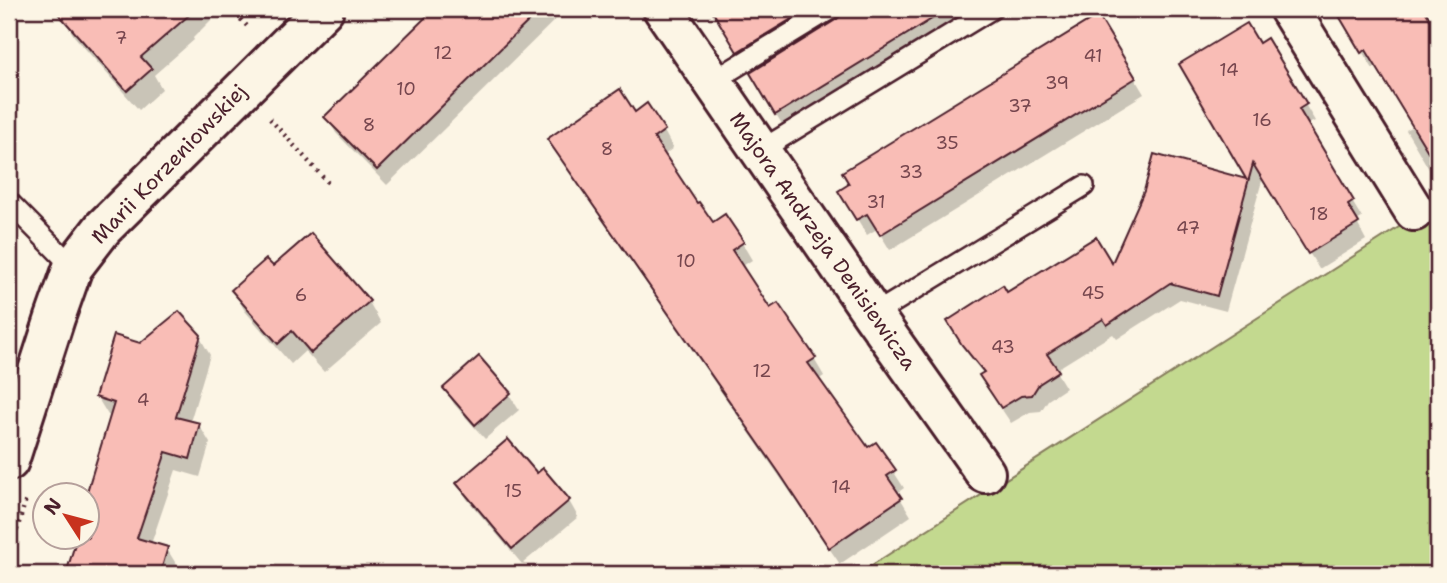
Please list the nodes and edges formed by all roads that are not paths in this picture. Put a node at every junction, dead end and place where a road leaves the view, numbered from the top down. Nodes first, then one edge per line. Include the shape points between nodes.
1 (324, 9) edge
2 (663, 9) edge
3 (831, 9) edge
4 (992, 9) edge
5 (1289, 9) edge
6 (713, 81) junction
7 (761, 150) junction
8 (1084, 186) dead end
9 (9, 202) edge
10 (1414, 211) dead end
11 (73, 267) junction
12 (873, 315) junction
13 (9, 461) edge
14 (985, 473) dead end

1 - 11 street, Marii Korzeniowskiej via 103,228
2 - 6 street, Majora Andrzeja Denisiewicza
3 - 6 lane
4 - 7 lane
5 - 10 street
6 - 7 street, Majora Andrzeja Denisiewicza
7 - 12 street, Majora Andrzeja Denisiewicza
8 - 12 lane
9 - 11 lane
11 - 13 street, Marii Korzeniowskiej
12 - 14 street, Majora Andrzeja Denisiewicza

